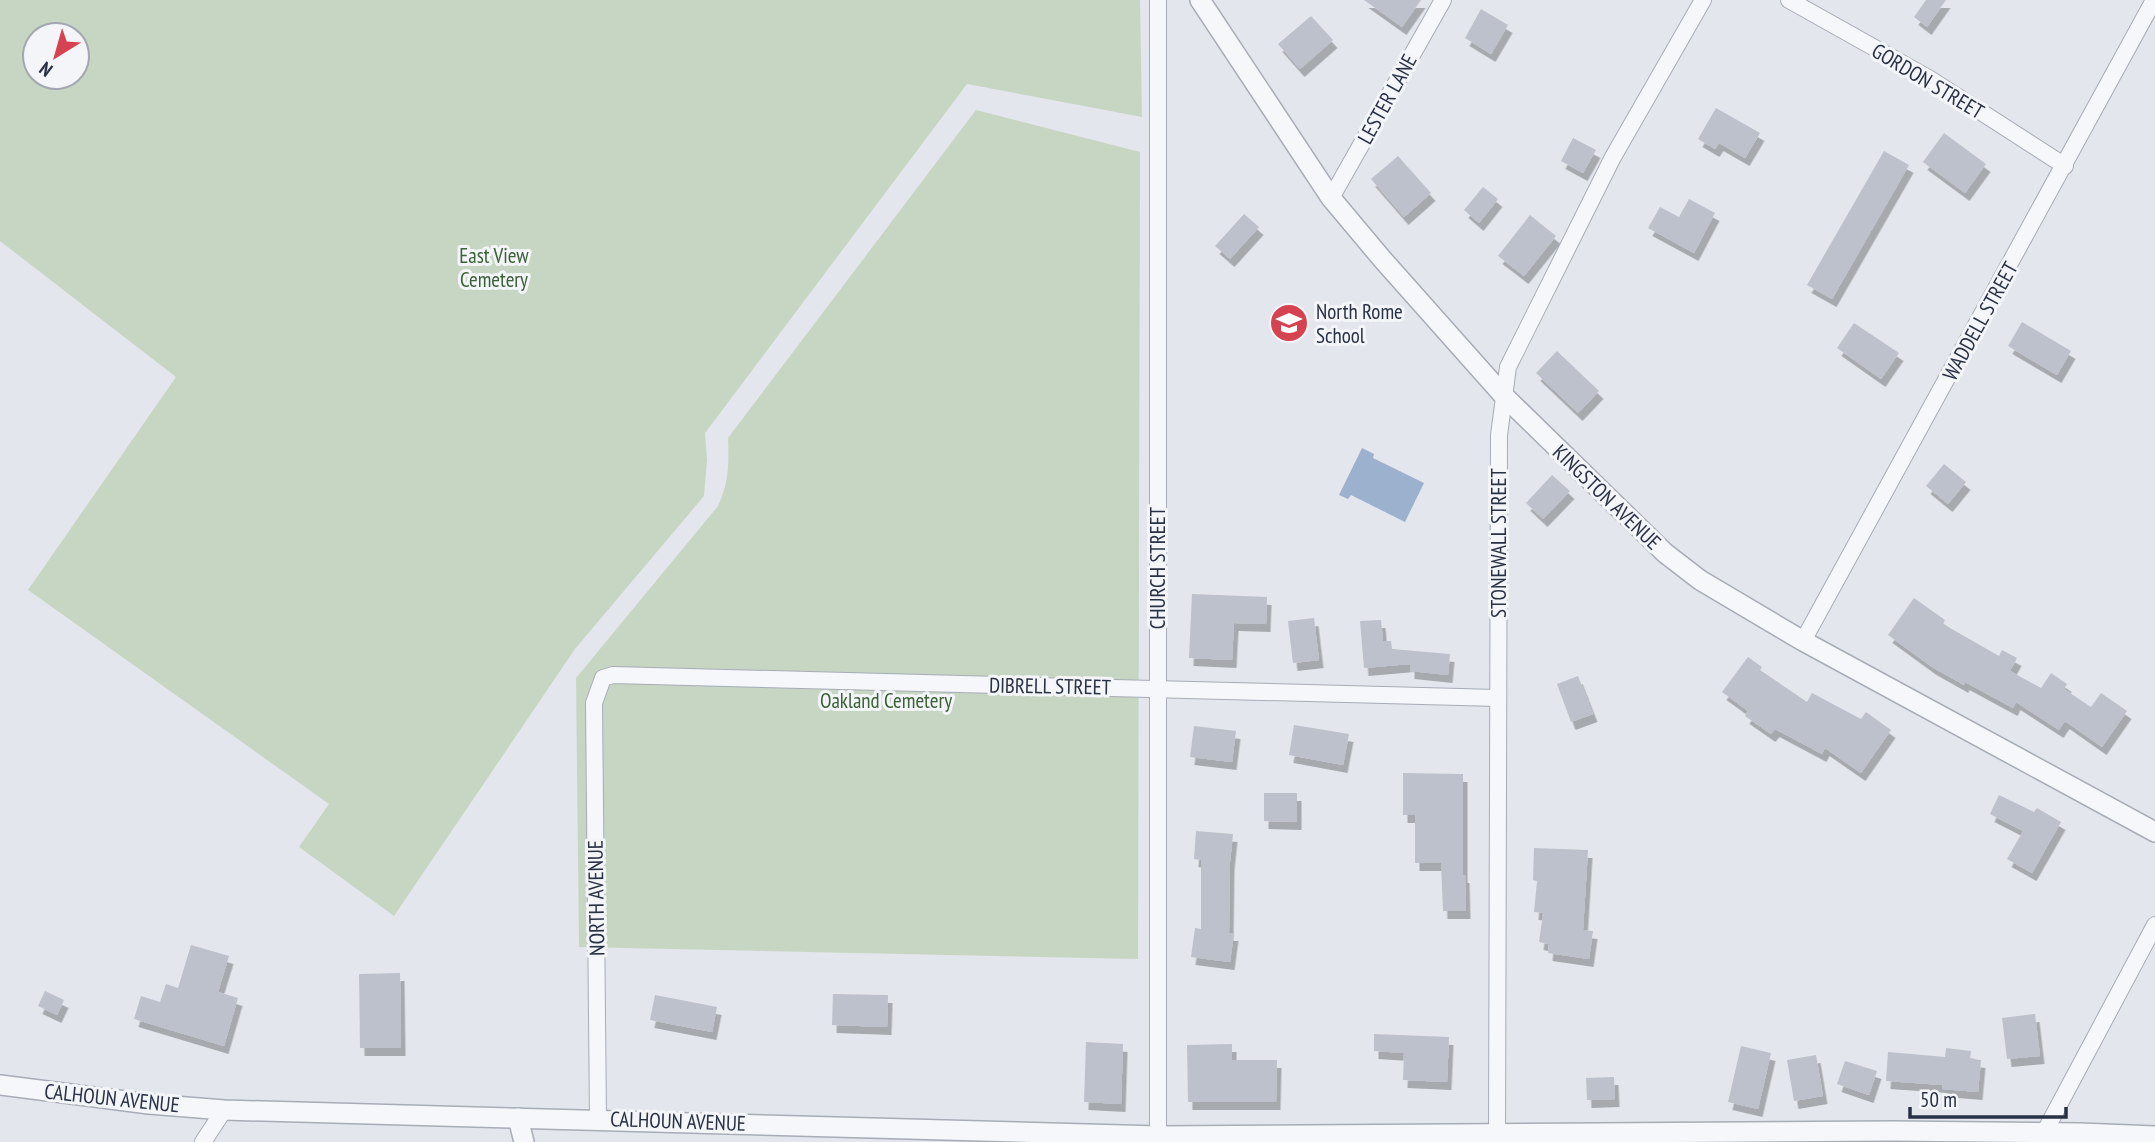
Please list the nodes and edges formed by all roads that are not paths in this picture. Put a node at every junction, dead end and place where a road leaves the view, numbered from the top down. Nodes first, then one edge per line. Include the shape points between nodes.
1 (1158, 0) edge
2 (1199, 0) edge
3 (1443, 0) edge
4 (1703, 0) edge
5 (1789, 0) edge
6 (2154, 0) edge
7 (2065, 166) junction
8 (1331, 198) junction
9 (1503, 395) junction
10 (1803, 641) junction
11 (603, 678) joint
12 (1157, 688) junction
13 (1497, 698) junction
14 (2155, 832) edge
15 (2155, 925) edge
16 (1, 1088) edge
17 (224, 1110) junction
18 (518, 1118) junction
19 (598, 1119) junction
20 (2044, 1133) junction
21 (1497, 1135) junction
22 (1158, 1136) junction
23 (2155, 1136) edge
24 (1893, 1137) edge
25 (2080, 1137) edge
26 (1692, 1138) edge
27 (203, 1142) edge
28 (524, 1142) edge

1 - 12 street, CHURCH STREET
2 - 8 street, KINGSTON AVENUE
3 - 8 street, LESTER LANE
4 - 9 street, STONEWALL STREET via 1607,170 1508,367
5 - 7 street, GORDON STREET via 1930,79
6 - 7 street, WADDELL STREET
7 - 10 street, WADDELL STREET
8 - 9 street, KINGSTON AVENUE
9 - 10 street, KINGSTON AVENUE via 1665,553 1700,580
9 - 13 street, STONEWALL STREET
10 - 14 street, KINGSTON AVENUE
11 - 12 street, DIBRELL STREET
11 - 19 street, NORTH AVENUE via 594,703
12 - 13 street, DIBRELL STREET
12 - 22 street, CHURCH STREET
13 - 21 street, STONEWALL STREET
15 - 20 street
16 - 17 street, CALHOUN AVENUE
17 - 18 street, CALHOUN AVENUE
17 - 27 street
18 - 19 street, CALHOUN AVENUE
18 - 28 street
19 - 22 street, CALHOUN AVENUE
20 - 24 street, CALHOUN AVENUE
20 - 25 street, CALHOUN AVENUE
21 - 22 street, CALHOUN AVENUE
21 - 26 street, CALHOUN AVENUE
23 - 25 street, CALHOUN AVENUE
24 - 26 street, CALHOUN AVENUE

